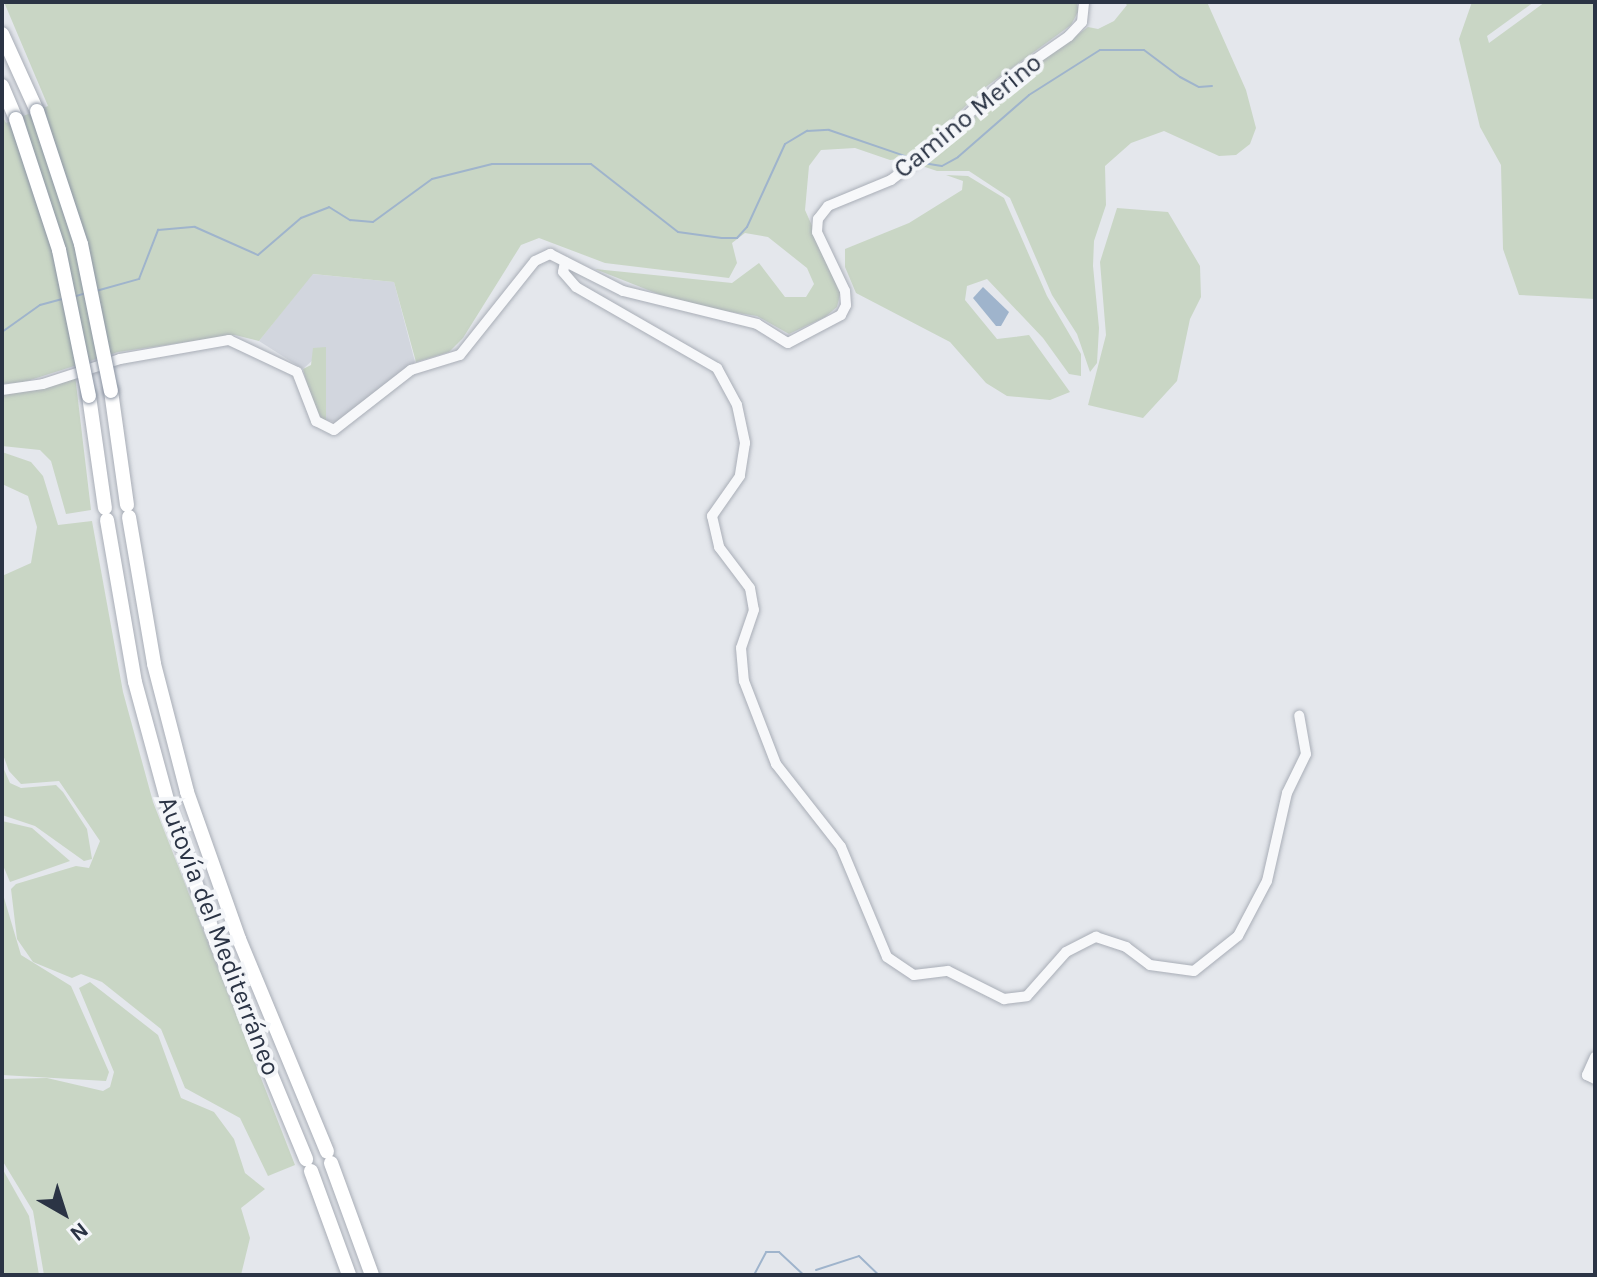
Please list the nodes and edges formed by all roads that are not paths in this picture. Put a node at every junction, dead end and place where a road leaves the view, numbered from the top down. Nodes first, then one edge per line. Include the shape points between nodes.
1 (1084, 2) edge
2 (2, 34) edge
3 (2, 86) edge
4 (565, 262) junction
5 (2, 390) edge
6 (1299, 716) dead end
7 (1595, 1057) edge
8 (1595, 1079) edge
9 (349, 1275) edge
10 (372, 1275) edge

1 - 4 street, Camino Merino via 1082,22 1069,36 1007,79 919,159 891,180 828,206 818,219 817,232 845,291 846,305 841,315 788,343 757,324 623,291
2 - 10 highway, Autovía del Mediterráneo, bridge via 37,111 81,244 111,391 154,664 187,792 239,939
3 - 9 highway, Autovía del Mediterráneo, bridge via 59,250 89,396 135,682 173,821
4 - 5 street via 550,254 535,261 460,355 411,370 334,430 316,421 297,372 229,340 120,359 43,384
4 - 6 street via 563,272 576,287 717,368 737,405 745,443 740,476 712,516 719,547 750,588 754,610 741,648 744,681 776,764 841,847 887,957 914,975 948,971 1004,999 1027,996 1066,952 1096,937 1126,947 1150,965 1194,971 1238,936 1267,881 1287,793 1306,754
7 - 8 street via 1587,1075

